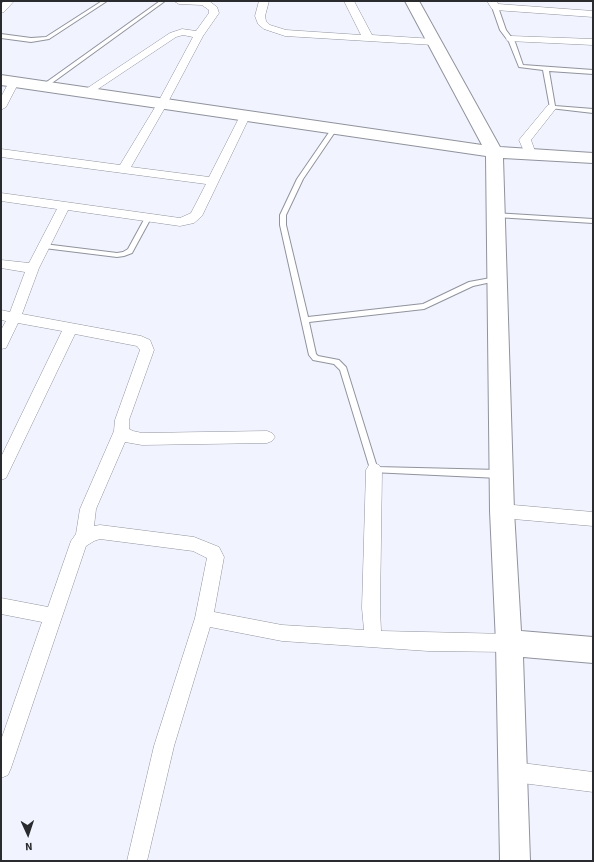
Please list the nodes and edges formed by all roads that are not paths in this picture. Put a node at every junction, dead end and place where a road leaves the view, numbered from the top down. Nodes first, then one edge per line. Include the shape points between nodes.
1 (105, 1) edge
2 (163, 1) edge
3 (179, 1) edge
4 (264, 1) edge
5 (349, 1) edge
6 (412, 1) edge
7 (204, 2) edge
8 (494, 4) edge
9 (593, 14) edge
10 (1, 36) edge
11 (198, 36) junction
12 (368, 38) junction
13 (511, 39) junction
14 (434, 42) junction
15 (593, 42) edge
16 (546, 69) junction
17 (593, 72) edge
18 (7, 81) edge
19 (43, 87) junction
20 (88, 91) junction
21 (162, 104) junction
22 (1, 107) edge
23 (552, 107) junction
24 (593, 112) edge
25 (245, 116) junction
26 (334, 129) junction
27 (494, 152) junction
28 (1, 153) edge
29 (530, 154) junction
30 (593, 158) edge
31 (123, 170) junction
32 (212, 182) junction
33 (1, 197) edge
34 (64, 207) junction
35 (496, 215) junction
36 (148, 218) junction
37 (593, 221) edge
38 (44, 246) junction
39 (1, 264) edge
40 (33, 268) junction
41 (497, 279) junction
42 (7, 316) edge
43 (304, 320) junction
44 (70, 329) junction
45 (1, 344) edge
46 (122, 431) junction
47 (267, 437) dead end
48 (374, 470) junction
49 (1, 473) edge
50 (502, 474) junction
51 (502, 512) junction
52 (593, 519) edge
53 (84, 537) junction
54 (1, 606) edge
55 (53, 616) junction
56 (204, 618) junction
57 (373, 639) junction
58 (509, 642) junction
59 (593, 650) edge
60 (1, 768) edge
61 (514, 772) junction
62 (593, 782) edge
63 (137, 861) edge
64 (514, 861) edge

1 - 10 lane via 47,38 32,40
2 - 19 lane
3 - 7 street
4 - 12 street via 261,22 275,30 285,33
5 - 12 street
6 - 14 street
7 - 11 street via 214,9 214,13
8 - 9 street
8 - 13 lane via 503,30
11 - 20 street via 182,32 173,35
11 - 21 street
12 - 14 street
13 - 15 street
13 - 16 lane via 521,66
14 - 27 street
16 - 17 lane
16 - 23 lane
18 - 19 street
18 - 22 street
19 - 20 street
20 - 21 street
21 - 25 street
21 - 31 street
23 - 24 lane
23 - 29 street via 525,140
25 - 26 street
25 - 32 street
26 - 27 street
26 - 43 lane via 300,178 283,215
27 - 29 street
27 - 35 street
28 - 31 street
29 - 30 street
31 - 32 street
32 - 36 street via 196,216 190,220 180,222
33 - 34 street
34 - 36 street
34 - 38 street
35 - 37 lane
35 - 41 street
36 - 38 lane via 130,251 124,254
38 - 40 street
39 - 40 street
40 - 42 street
41 - 43 lane via 471,284 424,306
41 - 50 street
42 - 44 street
42 - 45 street
43 - 48 lane via 313,355 336,362 343,369
44 - 46 street via 141,341 145,344 146,350 122,420
44 - 49 street
46 - 47 street via 129,437 142,439
46 - 53 street via 88,509
48 - 50 lane
48 - 57 street via 371,608
50 - 51 street
51 - 52 street
51 - 58 street
53 - 55 street via 75,551
53 - 56 street via 100,532 194,544 213,552 217,562
54 - 55 street
55 - 60 street
56 - 57 street via 282,633
56 - 63 street via 164,746
57 - 58 street
58 - 59 street
58 - 61 street
61 - 62 street
61 - 64 street

